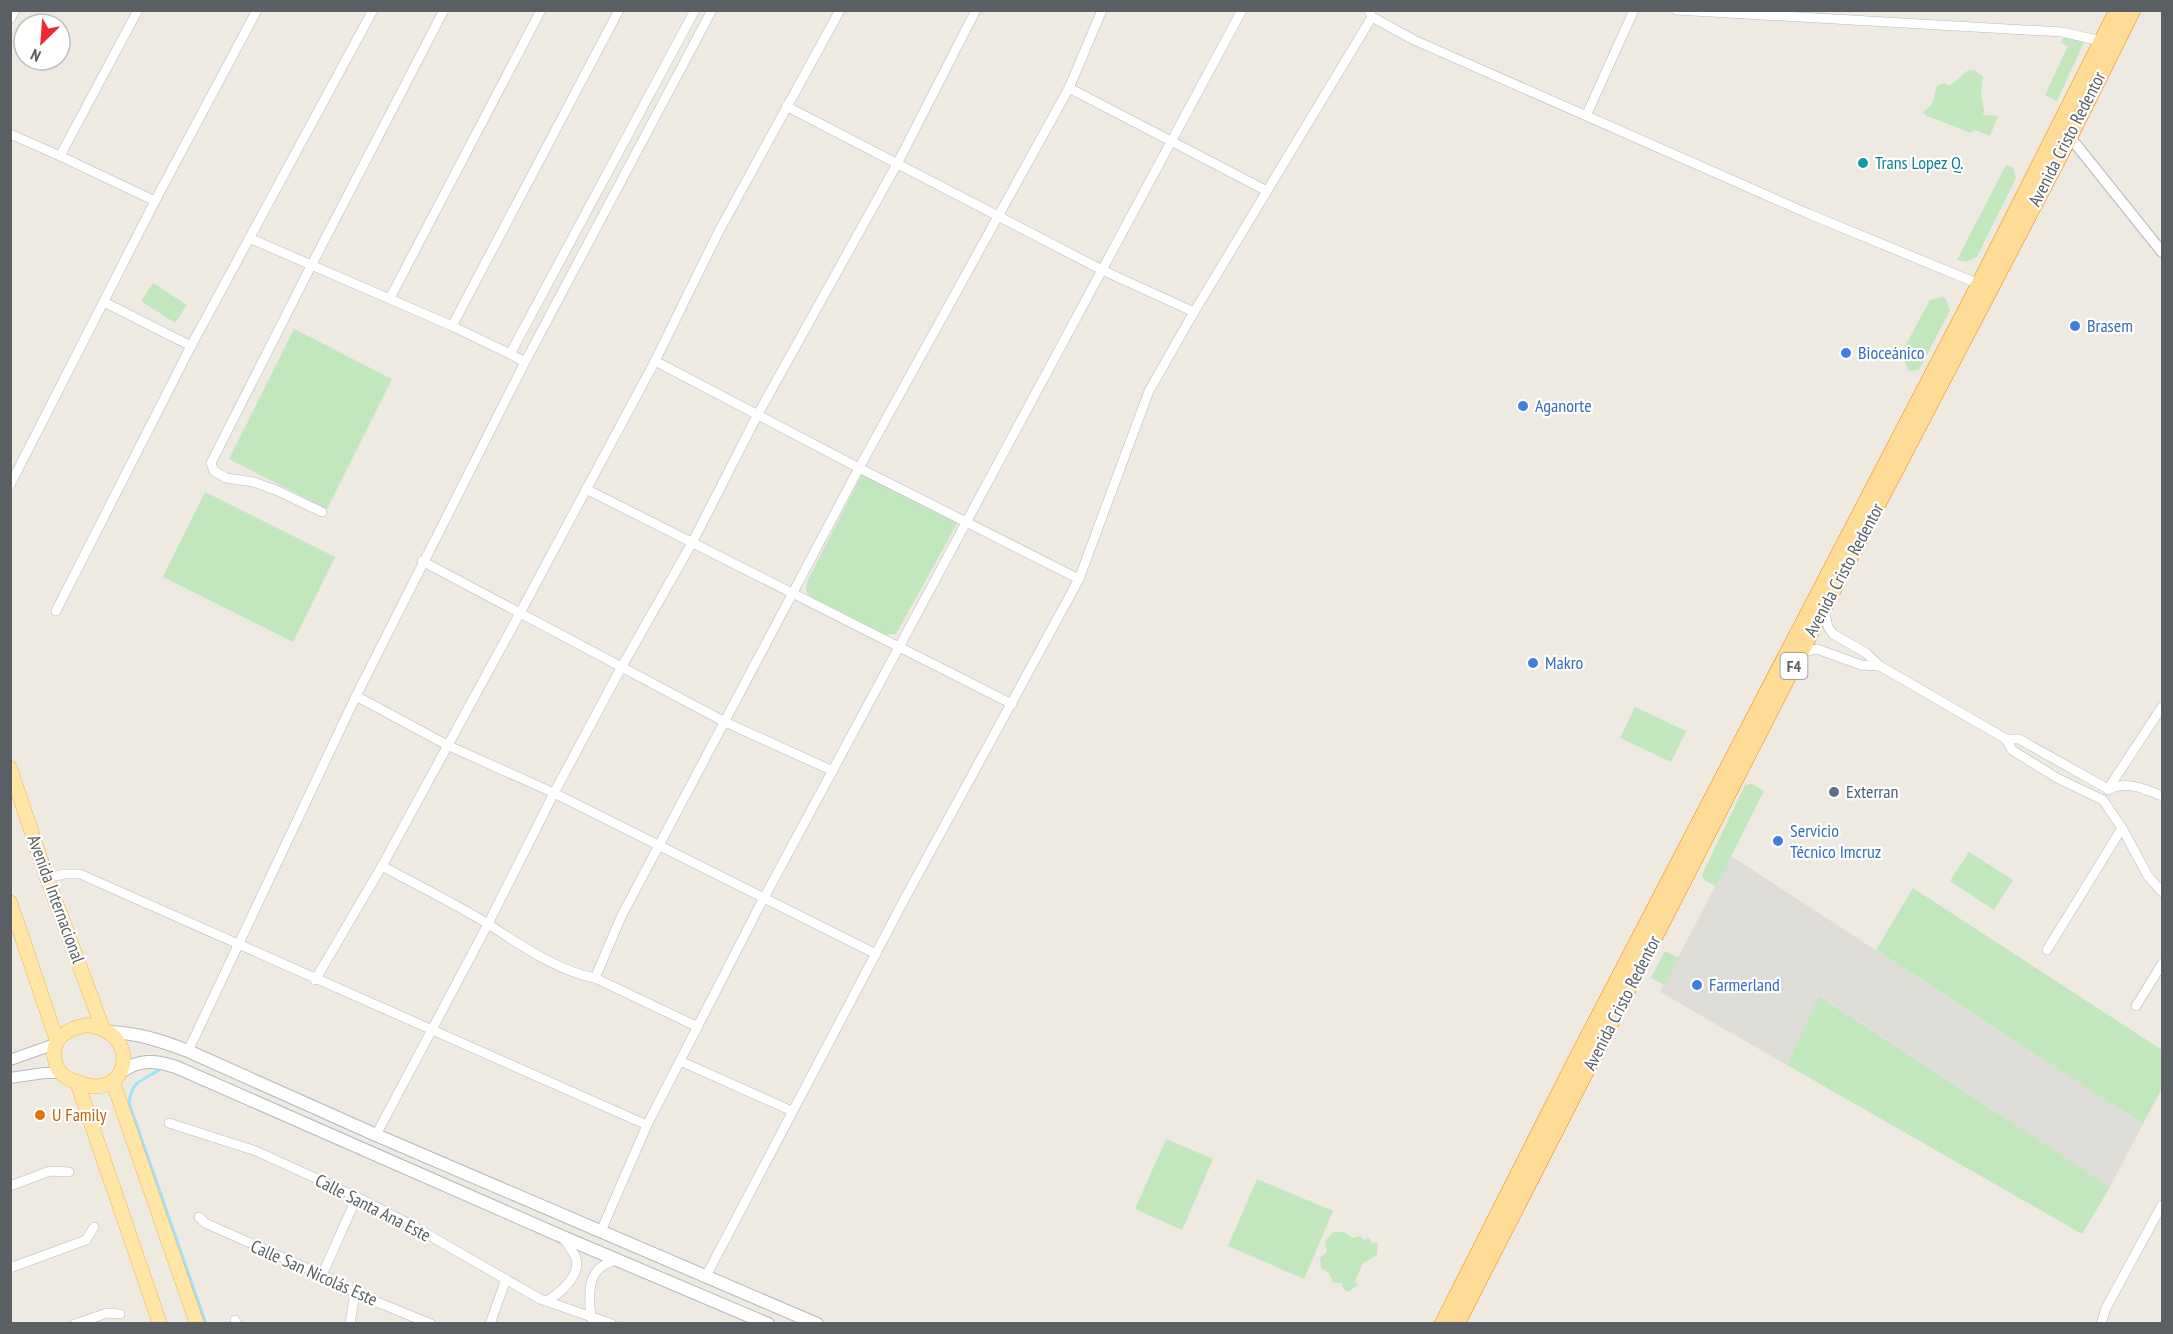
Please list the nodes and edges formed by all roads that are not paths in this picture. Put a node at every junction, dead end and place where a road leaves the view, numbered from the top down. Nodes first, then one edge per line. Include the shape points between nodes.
1 (15, 10) edge
2 (138, 10) edge
3 (256, 10) edge
4 (374, 10) edge
5 (444, 10) edge
6 (541, 10) edge
7 (619, 10) edge
8 (694, 10) edge
9 (712, 10) edge
10 (840, 10) edge
11 (976, 10) edge
12 (1102, 10) edge
13 (1242, 10) edge
14 (1634, 10) edge
15 (1676, 10) edge
16 (2117, 10) edge
17 (2133, 10) edge
18 (1371, 14) edge
19 (10, 19) edge
20 (2101, 41) junction
21 (1070, 88) junction
22 (786, 106) junction
23 (1586, 116) junction
24 (10, 135) edge
25 (2070, 136) junction
26 (1172, 142) junction
27 (60, 156) junction
28 (897, 164) junction
29 (1267, 190) junction
30 (155, 201) junction
31 (999, 216) junction
32 (249, 238) junction
33 (2163, 252) edge
34 (311, 266) junction
35 (1101, 270) junction
36 (1979, 284) junction
37 (390, 298) junction
38 (104, 302) junction
39 (1194, 312) junction
40 (452, 326) junction
41 (191, 346) junction
42 (510, 354) junction
43 (655, 361) junction
44 (525, 362) junction
45 (758, 414) junction
46 (858, 468) junction
47 (10, 485) edge
48 (586, 489) junction
49 (322, 512) dead end
50 (965, 522) junction
51 (692, 543) junction
52 (422, 561) junction
53 (1079, 579) junction
54 (794, 593) junction
55 (1824, 610) junction
56 (56, 611) dead end
57 (520, 613) junction
58 (900, 649) junction
59 (1801, 652) junction
60 (1880, 666) junction
61 (621, 668) junction
62 (356, 696) junction
63 (1012, 704) junction
64 (2163, 707) edge
65 (725, 722) junction
66 (2006, 739) junction
67 (449, 746) junction
68 (2065, 765) junction
69 (10, 768) edge
70 (832, 771) junction
71 (2057, 778) junction
72 (2108, 789) junction
73 (554, 793) junction
74 (2163, 796) edge
75 (2103, 800) junction
76 (2122, 828) junction
77 (659, 845) junction
78 (382, 866) junction
79 (47, 878) junction
80 (2163, 892) edge
81 (764, 899) junction
82 (10, 902) edge
83 (488, 924) junction
84 (238, 945) junction
85 (2047, 950) dead end
86 (876, 954) junction
87 (2163, 964) edge
88 (595, 978) junction
89 (315, 980) junction
90 (2136, 1006) dead end
91 (698, 1027) junction
92 (433, 1030) junction
93 (106, 1031) junction
94 (56, 1043) junction
95 (188, 1052) junction
96 (10, 1060) edge
97 (680, 1061) junction
98 (61, 1073) junction
99 (117, 1077) junction
100 (10, 1078) edge
101 (77, 1082) junction
102 (792, 1111) junction
103 (169, 1123) dead end
104 (647, 1125) junction
105 (376, 1135) junction
106 (69, 1172) dead end
107 (10, 1186) edge
108 (514, 1194) junction
109 (357, 1197) junction
110 (2163, 1205) edge
111 (505, 1210) junction
112 (199, 1217) dead end
113 (94, 1227) dead end
114 (601, 1231) junction
115 (563, 1237) junction
116 (617, 1260) junction
117 (10, 1268) edge
118 (692, 1270) junction
119 (322, 1275) junction
120 (706, 1276) junction
121 (506, 1279) junction
122 (683, 1288) junction
123 (355, 1293) junction
124 (548, 1301) junction
125 (120, 1314) dead end
126 (591, 1318) junction
127 (75, 1323) edge
128 (160, 1323) edge
129 (197, 1323) edge
130 (350, 1323) edge
131 (431, 1323) edge
132 (490, 1323) edge
133 (612, 1323) edge
134 (768, 1323) edge
135 (817, 1323) edge
136 (1442, 1323) edge
137 (1457, 1323) edge
138 (2101, 1323) edge

1 - 19 street
2 - 27 street
3 - 30 street
4 - 32 street
5 - 34 street
6 - 37 street
7 - 40 street
8 - 42 street
9 - 44 street
10 - 22 street
11 - 28 street
12 - 21 street
13 - 26 street
14 - 23 street
15 - 20 street via 2062,32
16 - 20 highway, Avenida Cristo Redentor / F4
17 - 25 highway, Avenida Cristo Redentor / F4
18 - 23 street via 1414,40
18 - 29 street
20 - 36 highway, Avenida Cristo Redentor / F4
21 - 26 street
21 - 31 street
22 - 28 street
22 - 43 street
23 - 36 street
24 - 27 street
25 - 33 street
25 - 55 highway, Avenida Cristo Redentor / F4
26 - 29 street
26 - 35 street
27 - 30 street
28 - 31 street
28 - 45 street
29 - 39 street
30 - 38 street
31 - 35 street
31 - 46 street
32 - 34 street
32 - 41 street
34 - 37 street
34 - 49 street via 211,463 214,471 226,478 254,482
35 - 39 street
35 - 50 street
36 - 136 highway, Avenida Cristo Redentor / F4
37 - 40 street
38 - 41 street
38 - 47 street
39 - 53 street via 1149,391
40 - 42 street
41 - 56 street
42 - 44 street
43 - 45 street
43 - 48 street
44 - 52 street
45 - 46 street
45 - 51 street
46 - 50 street
46 - 54 street
48 - 51 street
48 - 57 street
50 - 53 street
50 - 58 street
51 - 54 street
51 - 61 street
52 - 57 street
52 - 62 street
53 - 63 street
54 - 58 street
54 - 65 street
55 - 59 highway, Avenida Cristo Redentor / F4
55 - 60 street via 1833,634
57 - 61 street
57 - 67 street
58 - 63 street
58 - 70 street
59 - 60 street via 1817,650 1861,665
59 - 137 highway, Avenida Cristo Redentor / F4
60 - 66 street
61 - 65 street
61 - 73 street
62 - 67 street
62 - 84 street
63 - 86 street
64 - 72 street
65 - 70 street
65 - 77 street
66 - 68 street via 2019,739
66 - 71 street via 2012,750
67 - 73 street
67 - 78 street
68 - 71 street
68 - 72 street
69 - 79 main road, Avenida Internacional
70 - 81 street
71 - 75 street
72 - 74 street via 2128,785
72 - 75 street
73 - 77 street
73 - 83 street
75 - 76 street
76 - 80 street via 2148,876
76 - 85 street
77 - 81 street
77 - 88 street via 621,917
78 - 83 street
78 - 89 street
79 - 84 street via 80,874
79 - 93 main road, Avenida Internacional
81 - 86 street
81 - 91 street
82 - 94 main road
83 - 88 street via 579,975
83 - 92 street
84 - 89 street
84 - 95 street
86 - 102 street
87 - 90 street
88 - 91 street
89 - 92 street
91 - 97 street
92 - 104 street
92 - 105 street
93 - 94 main road via 88,1025 78,1027 68,1030
93 - 95 main road via 158,1039
93 - 99 main road via 120,1043 123,1054
94 - 96 street
94 - 98 main road via 54,1058
95 - 105 main road
97 - 102 street
97 - 104 street
98 - 100 street
98 - 101 main road
99 - 101 main road via 93,1087
99 - 111 main road via 130,1066 159,1061
99 - 129 main road
101 - 128 main road
102 - 120 street
103 - 109 street, Calle Santa Ana Este via 256,1151
104 - 114 street
105 - 108 main road
106 - 107 street via 50,1171
108 - 111 main road
108 - 114 main road
109 - 119 street
109 - 121 street, Calle Santa Ana Este
110 - 138 street
111 - 115 main road
112 - 119 street, Calle San Nicolás Este
113 - 117 street via 86,1240
114 - 118 main road
115 - 116 main road
115 - 124 street via 575,1256 576,1266 568,1286
116 - 122 main road
116 - 126 street via 606,1262 591,1280
118 - 120 main road
118 - 122 main road
119 - 123 street, Calle San Nicolás Este
120 - 135 main road
121 - 124 street, Calle Santa Ana Este
121 - 132 street
122 - 134 main road
123 - 130 street
123 - 131 street, Calle San Nicolás Este
124 - 126 street, Calle Santa Ana Este
125 - 127 street via 107,1313
126 - 133 street, Calle Santa Ana Este

